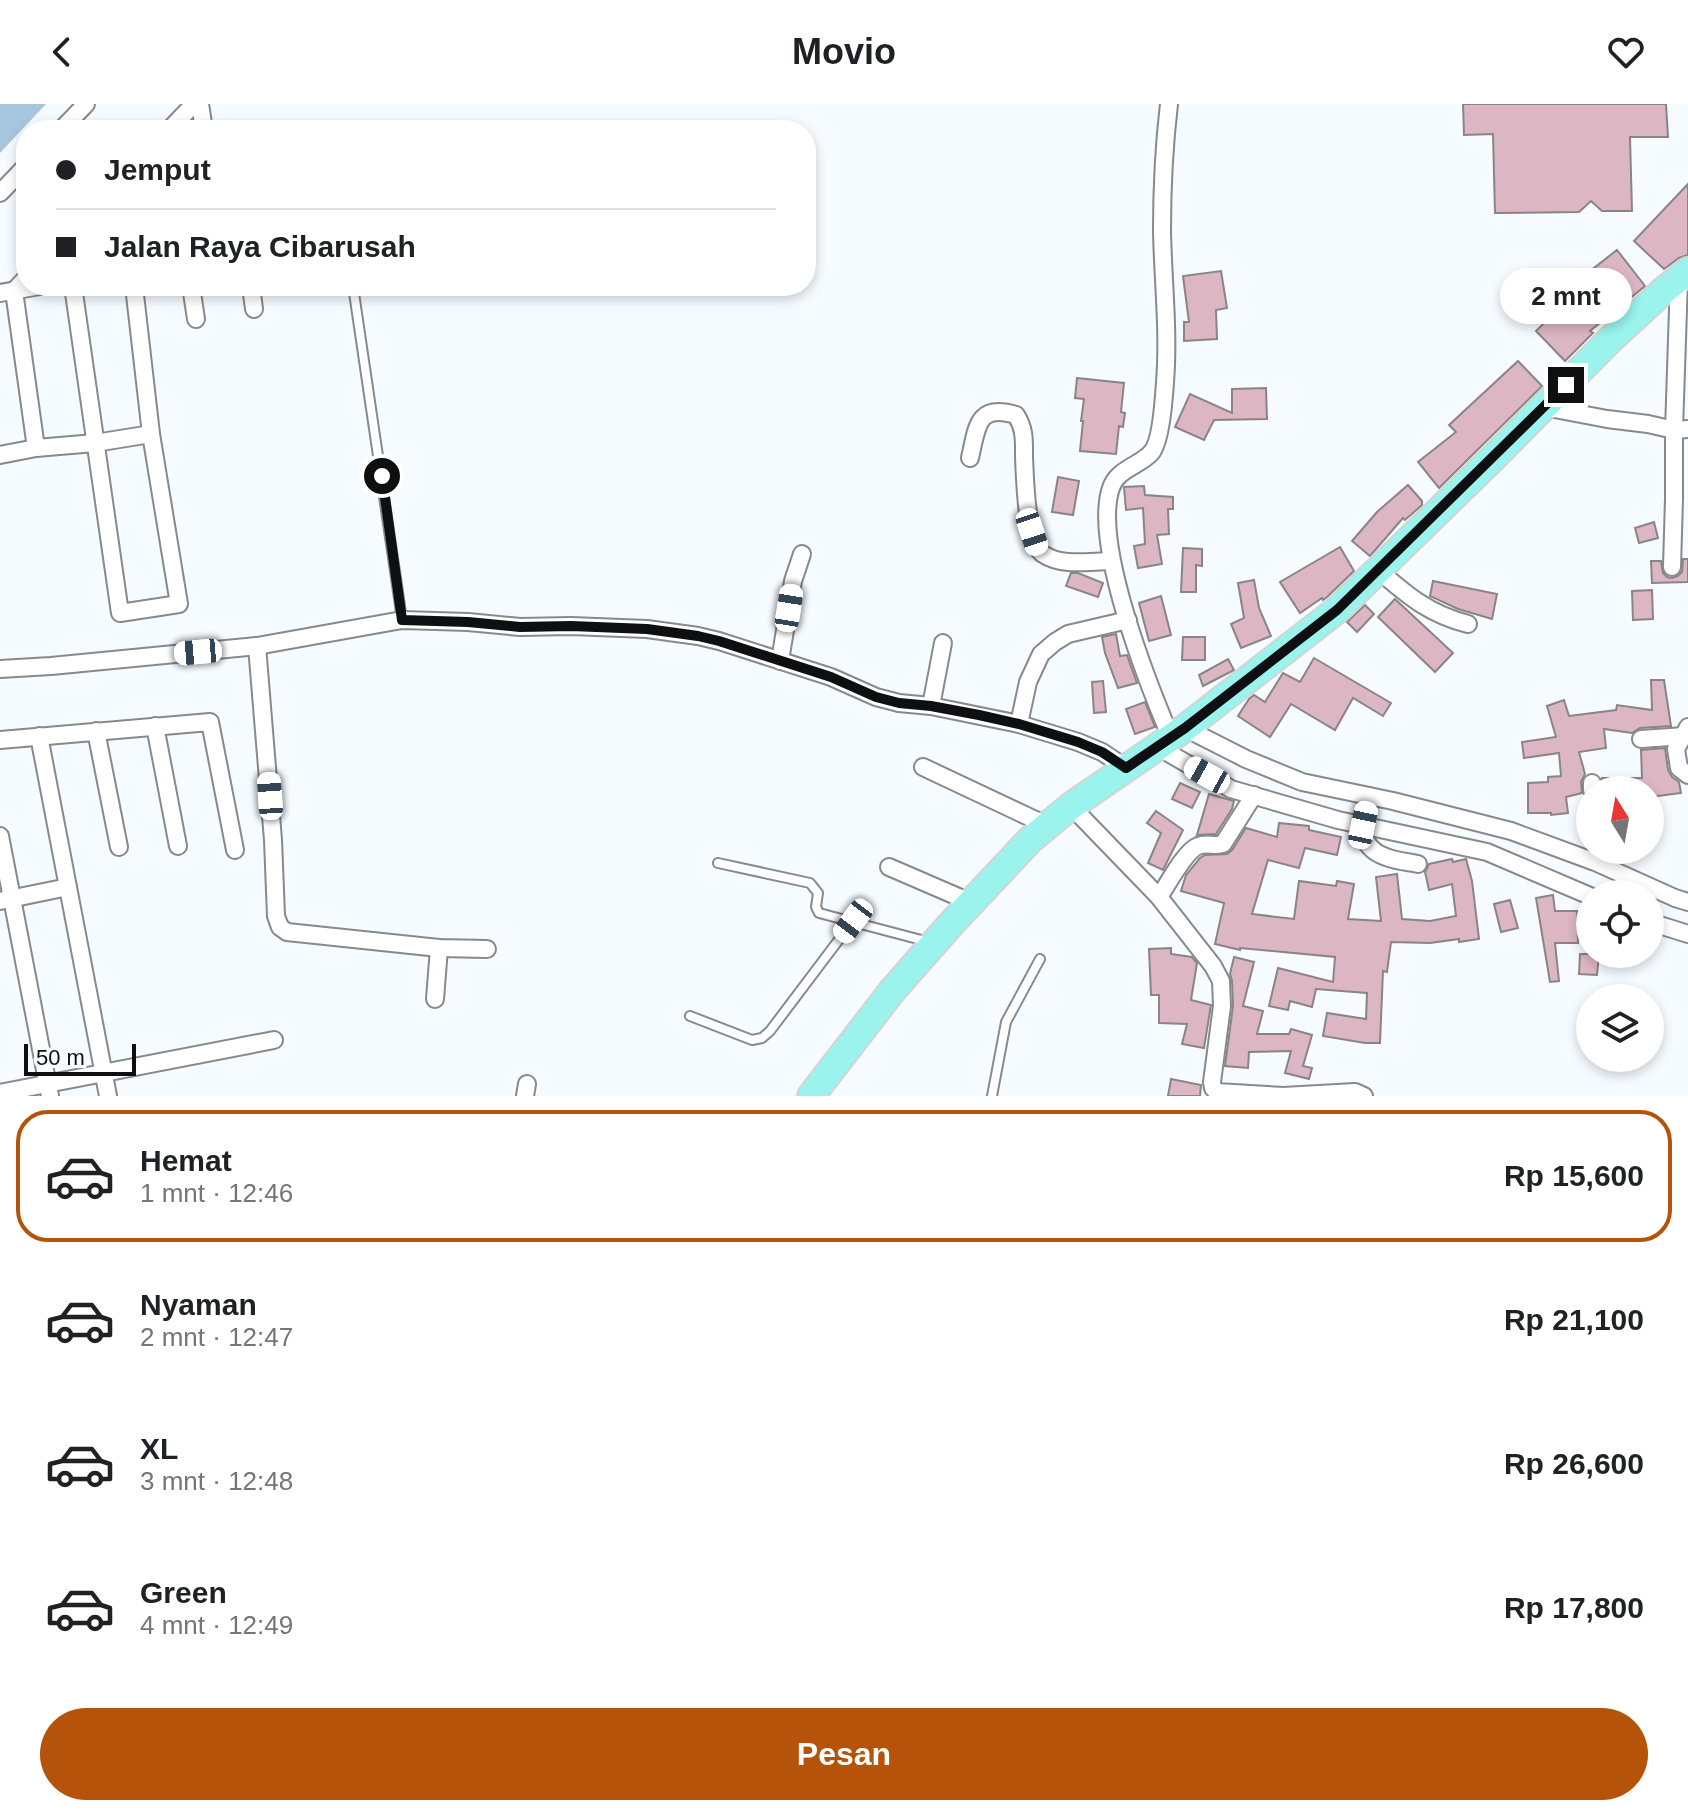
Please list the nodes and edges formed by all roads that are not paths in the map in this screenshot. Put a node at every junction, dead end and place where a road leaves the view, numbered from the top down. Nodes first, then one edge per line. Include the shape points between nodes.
1 (86, 104) edge
2 (197, 104) edge
3 (1169, 104) edge
4 (71, 120) edge
5 (180, 120) edge
6 (16, 176) edge
7 (0, 193) edge
8 (1683, 275) edge
9 (7, 292) edge
10 (74, 296) edge
11 (135, 296) edge
12 (193, 296) edge
13 (252, 296) edge
14 (354, 296) edge
15 (254, 309) dead end
16 (196, 319) dead end
17 (1544, 407) junction
18 (1681, 430) edge
19 (151, 434) junction
20 (95, 443) junction
21 (36, 448) junction
22 (0, 455) edge
23 (970, 458) dead end
24 (802, 554) dead end
25 (1111, 561) junction
26 (1672, 567) dead end
27 (1378, 570) junction
28 (402, 620) junction
29 (1128, 620) junction
30 (1468, 624) dead end
31 (943, 643) dead end
32 (257, 646) junction
33 (780, 661) junction
34 (0, 669) edge
35 (931, 706) junction
36 (1019, 724) junction
37 (155, 726) junction
38 (96, 731) junction
39 (1686, 731) edge
40 (39, 736) junction
41 (1171, 738) junction
42 (1641, 739) dead end
43 (0, 740) edge
44 (923, 767) dead end
45 (1126, 768) junction
46 (1688, 775) edge
47 (1254, 795) junction
48 (1369, 796) junction
49 (1071, 806) junction
50 (1046, 825) junction
51 (1363, 825) junction
52 (0, 836) edge
53 (178, 846) dead end
54 (119, 847) dead end
55 (235, 850) dead end
56 (1576, 850) edge
57 (718, 863) dead end
58 (1418, 864) dead end
59 (1610, 864) edge
60 (889, 867) dead end
61 (68, 887) junction
62 (1576, 890) edge
63 (1159, 897) junction
64 (6, 900) edge
65 (970, 902) junction
66 (1688, 902) edge
67 (853, 921) junction
68 (1664, 926) edge
69 (1688, 934) edge
70 (933, 943) junction
71 (439, 948) junction
72 (487, 949) dead end
73 (1040, 959) dead end
74 (435, 999) dead end
75 (690, 1016) dead end
76 (274, 1040) dead end
77 (103, 1073) junction
78 (48, 1090) edge
79 (0, 1093) edge
80 (1217, 1094) edge
81 (108, 1096) edge
82 (811, 1096) edge
83 (992, 1096) edge
84 (1364, 1096) edge

1 - 4 street
2 - 5 street
3 - 25 street via 1162,231 1163,406 1151,454 1111,485
6 - 7 street
8 - 17 main road
8 - 18 street
9 - 21 street
10 - 20 street
11 - 19 street
12 - 16 street
13 - 15 street
14 - 28 lane
17 - 18 street
17 - 27 main road
18 - 26 street
19 - 20 street
19 - 20 street via 179,604 120,613
20 - 21 street
21 - 22 street
23 - 25 street via 983,416 992,411 1016,415 1024,434 1025,495 1037,548 1057,560
24 - 33 street
25 - 29 street
27 - 30 street via 1429,610
27 - 41 main road via 1320,625
28 - 32 street
28 - 33 street via 647,629 709,638
29 - 36 street via 1068,634 1041,654 1028,682
29 - 41 street
31 - 35 street
32 - 34 street
32 - 71 street via 280,927 287,932
33 - 35 street via 876,697
35 - 36 street
36 - 45 street via 1078,742
37 - 38 street
37 - 53 street
37 - 55 street via 210,722
38 - 40 street
38 - 54 street
39 - 42 street
39 - 46 street via 1676,749 1679,768
40 - 43 street
40 - 61 street
41 - 45 main road
41 - 47 street via 1231,789
41 - 48 street via 1302,782
44 - 50 street
45 - 49 main road
47 - 51 street
47 - 63 street via 1223,844 1192,849
48 - 51 street
48 - 56 street
49 - 50 main road
49 - 63 street
50 - 65 main road
51 - 58 street via 1370,849
51 - 62 street via 1487,852
52 - 64 street
57 - 67 lane via 810,883 818,893 819,913
59 - 66 street
60 - 65 street
61 - 64 street
61 - 77 street
63 - 80 street via 1221,981 1212,1082
64 - 78 street
65 - 70 main road
67 - 70 lane
67 - 75 lane via 762,1038 752,1040
68 - 69 street
70 - 82 main road
71 - 72 street
71 - 74 street
73 - 83 lane via 1006,1022
76 - 77 street
77 - 78 street
77 - 81 street
78 - 79 street
80 - 84 street

